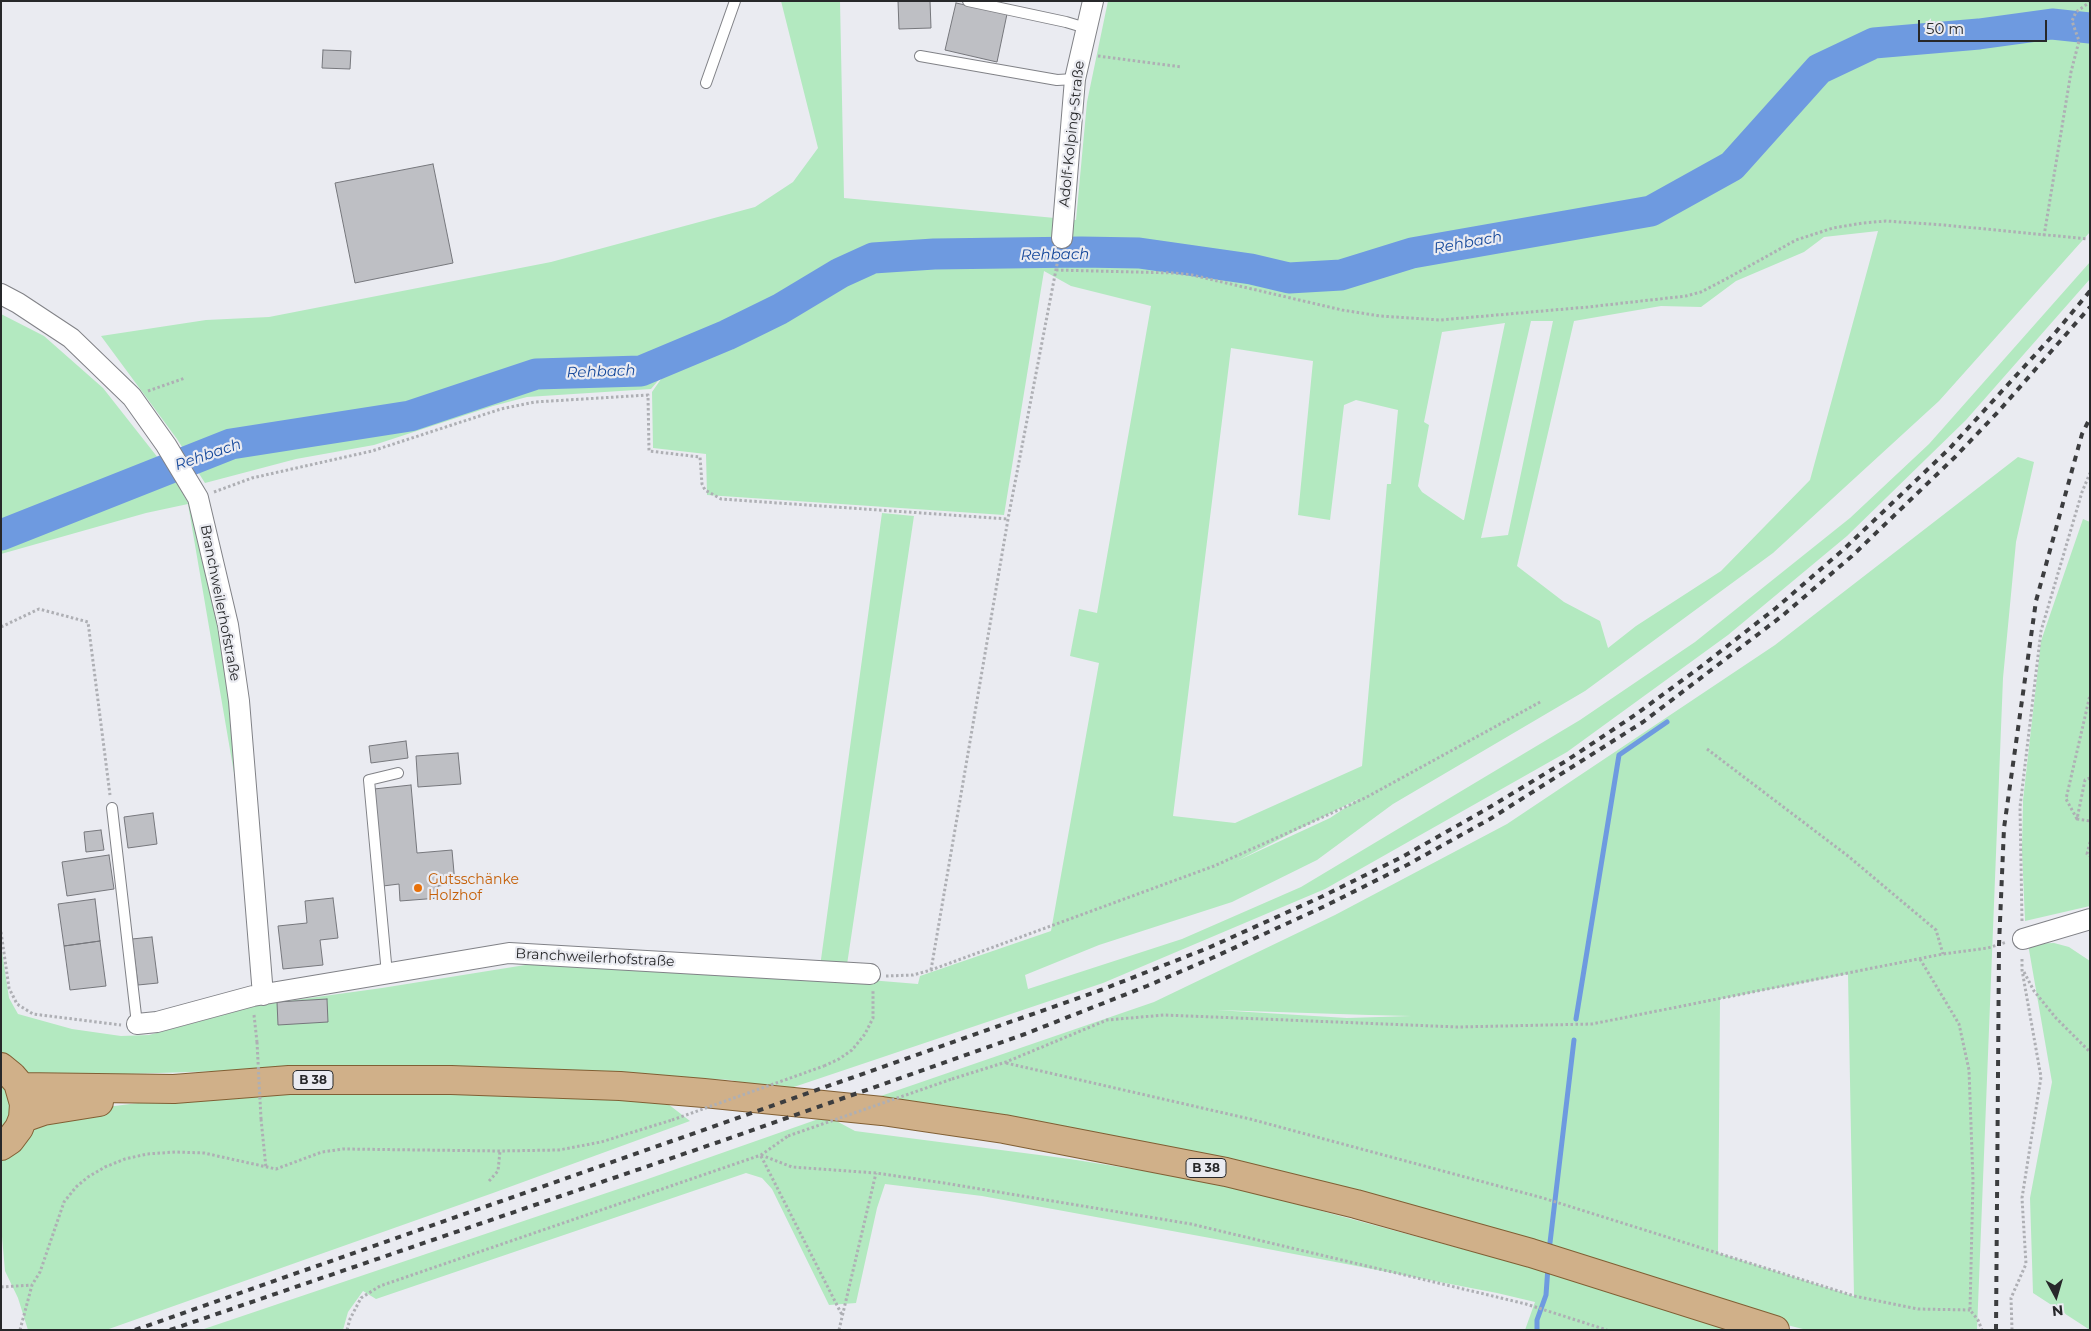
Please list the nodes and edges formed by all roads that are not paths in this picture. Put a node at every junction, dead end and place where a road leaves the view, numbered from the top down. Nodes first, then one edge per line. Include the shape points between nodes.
1 (735, 1) edge
2 (968, 1) edge
3 (1093, 1) edge
4 (1086, 28) junction
5 (920, 56) dead end
6 (1074, 79) junction
7 (706, 82) dead end
8 (1062, 238) dead end
9 (1, 294) edge
10 (398, 772) dead end
11 (112, 808) road end
12 (2090, 919) edge
13 (2023, 939) road end
14 (387, 974) junction
15 (870, 974) road end
16 (258, 996) junction
17 (137, 1024) joint
18 (1, 1067) edge
19 (20, 1087) junction
20 (174, 1089) junction
21 (23, 1118) junction
22 (1, 1146) edge
23 (1775, 1330) edge

1 - 7 lane
2 - 4 lane
3 - 4 street, Adolf-Kolping-Straße
4 - 6 street, Adolf-Kolping-Straße
5 - 6 lane via 1057,80
6 - 8 street, Adolf-Kolping-Straße
9 - 16 street, Branchweilerhofstraße via 71,338 132,397 198,498 228,625 239,702
10 - 14 lane via 369,780
11 - 17 lane
12 - 13 street
14 - 15 street, Branchweilerhofstraße via 509,953
14 - 16 street, Branchweilerhofstraße
16 - 17 street, Branchweilerhofstraße via 157,1022
18 - 19 main road
19 - 20 main road, B 38
19 - 21 main road via 24,1100
20 - 21 main road, B 38 via 43,1111
20 - 23 main road, B 38 via 290,1080 364,1079 620,1086 882,1111 1004,1129 1226,1172 1356,1204 1531,1253
21 - 22 main road via 13,1136

